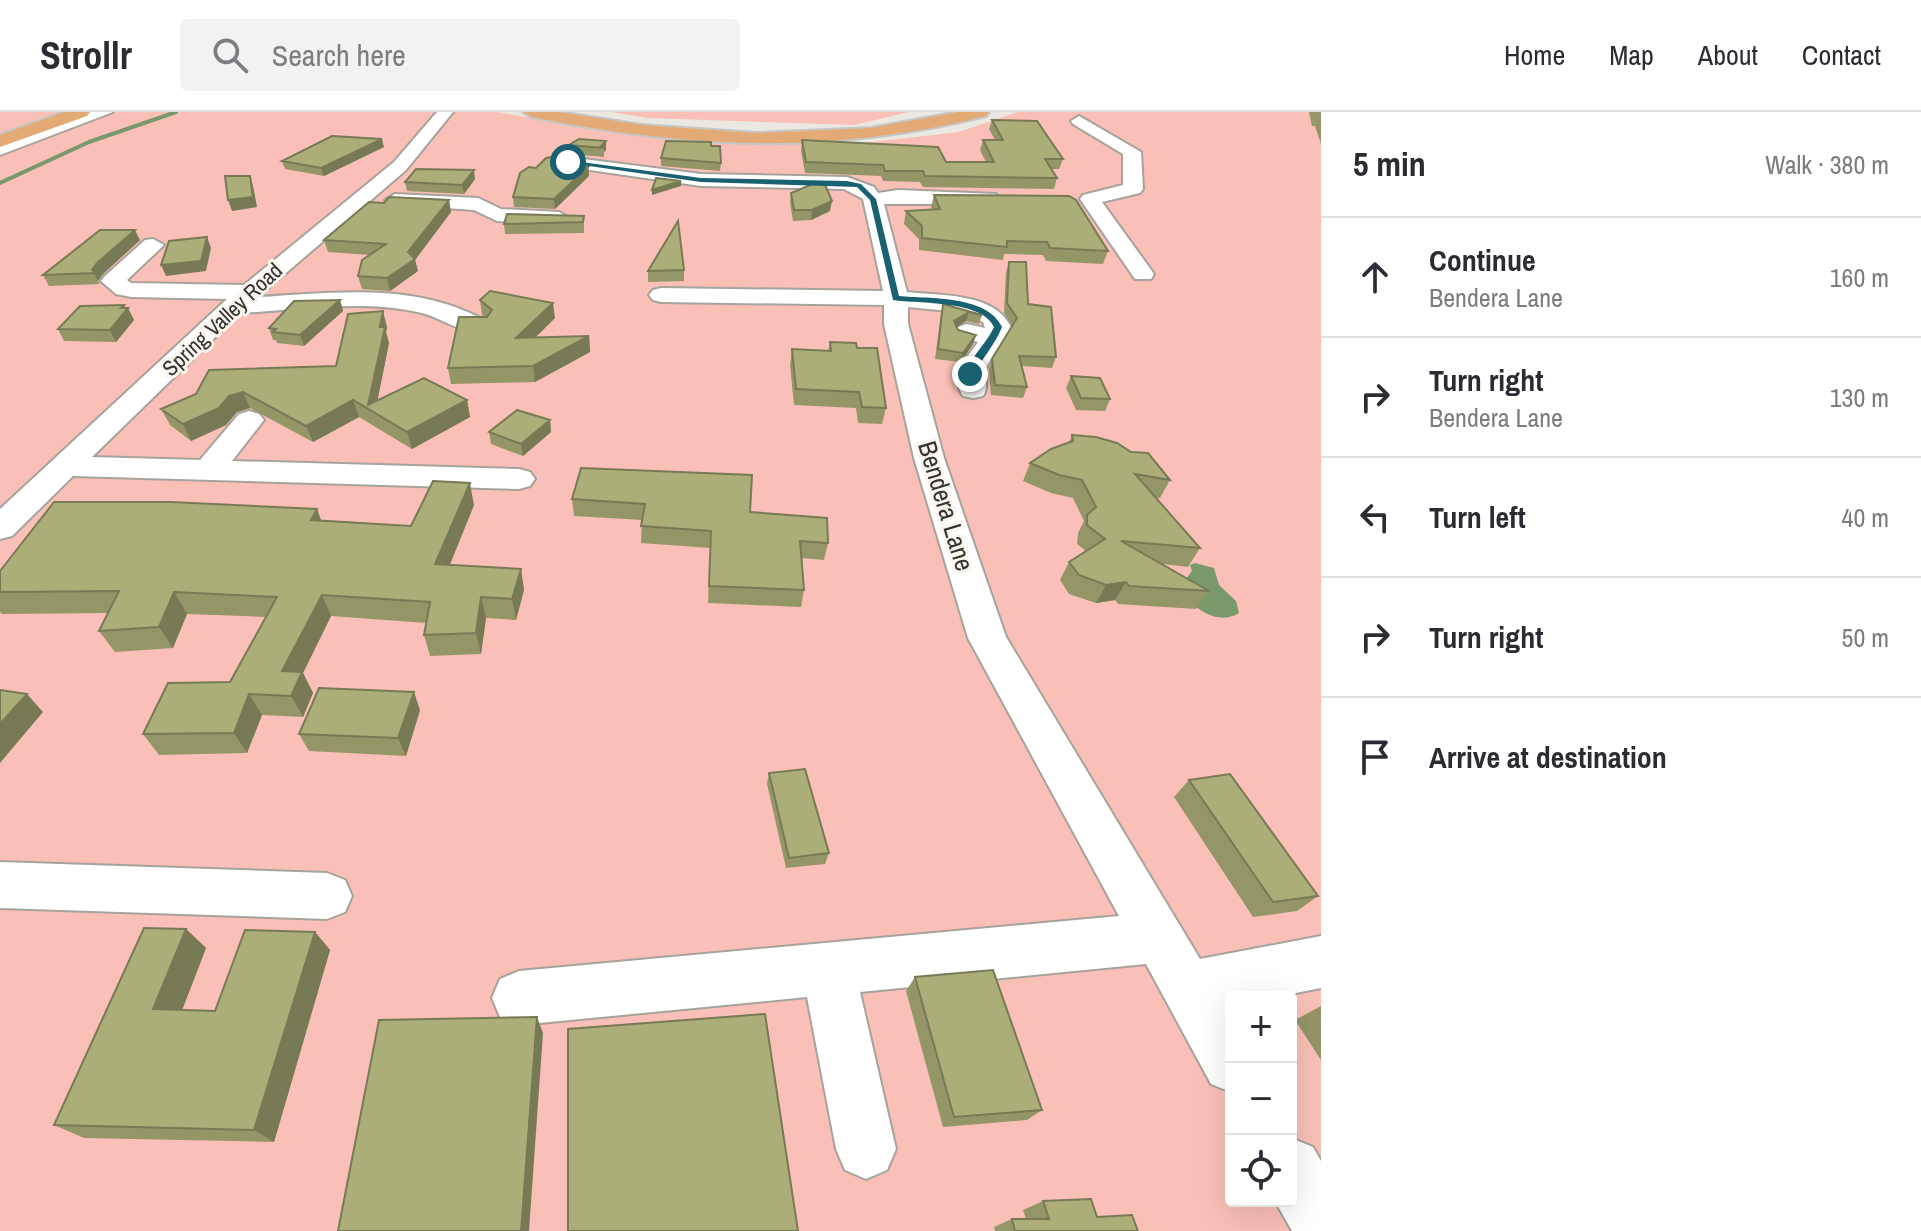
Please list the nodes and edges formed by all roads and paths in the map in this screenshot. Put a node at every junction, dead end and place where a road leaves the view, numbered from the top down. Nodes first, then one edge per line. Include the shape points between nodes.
1 (81, 112) edge
2 (105, 112) edge
3 (532, 112) edge
4 (569, 112) edge
5 (955, 112) edge
6 (980, 112) edge
7 (1079, 121) dead end
8 (446, 122) edge
9 (0, 141) edge
10 (0, 150) edge
11 (568, 162) edge
12 (360, 198) junction
13 (1005, 198) edge
14 (873, 199) junction
15 (579, 219) edge
16 (153, 245) dead end
17 (1143, 274) dead end
18 (661, 295) dead end
19 (241, 299) junction
20 (914, 319) junction
21 (478, 326) edge
22 (993, 337) junction
23 (973, 390) dead end
24 (249, 420) dead end
25 (65, 466) junction
26 (209, 470) junction
27 (519, 479) dead end
28 (0, 528) edge
29 (0, 885) edge
30 (327, 896) dead end
31 (1158, 938) junction
32 (1321, 962) edge
33 (828, 969) junction
34 (1187, 988) junction
35 (519, 998) dead end
36 (1230, 1063) edge
37 (866, 1149) dead end
38 (1297, 1179) edge
39 (1321, 1221) edge

1 - 9 main road
2 - 10 street
3 - 6 main road via 645,131 764,137 882,133
4 - 5 main road via 687,128 779,132 873,127
7 - 17 street via 1132,152 1133,189 1083,199
8 - 12 street, Spring Valley Road
11 - 14 street via 701,180 847,183
12 - 15 street via 478,204 497,215
12 - 19 street, Spring Valley Road
13 - 14 street
14 - 20 street, Bendera Lane
16 - 19 street via 113,281 118,286
18 - 20 street
19 - 21 street via 400,302
19 - 25 street, Spring Valley Road
20 - 22 street
20 - 22 street via 960,305 994,318 998,327
20 - 31 street, Bendera Lane via 929,458 987,638
22 - 23 street via 974,363
24 - 26 street
25 - 26 street
25 - 28 street, Spring Valley Road
26 - 27 street
29 - 30 street
31 - 33 street
31 - 34 street, Bendera Lane
32 - 34 street
33 - 35 street
33 - 37 street
34 - 36 street, Bendera Lane
38 - 39 street

